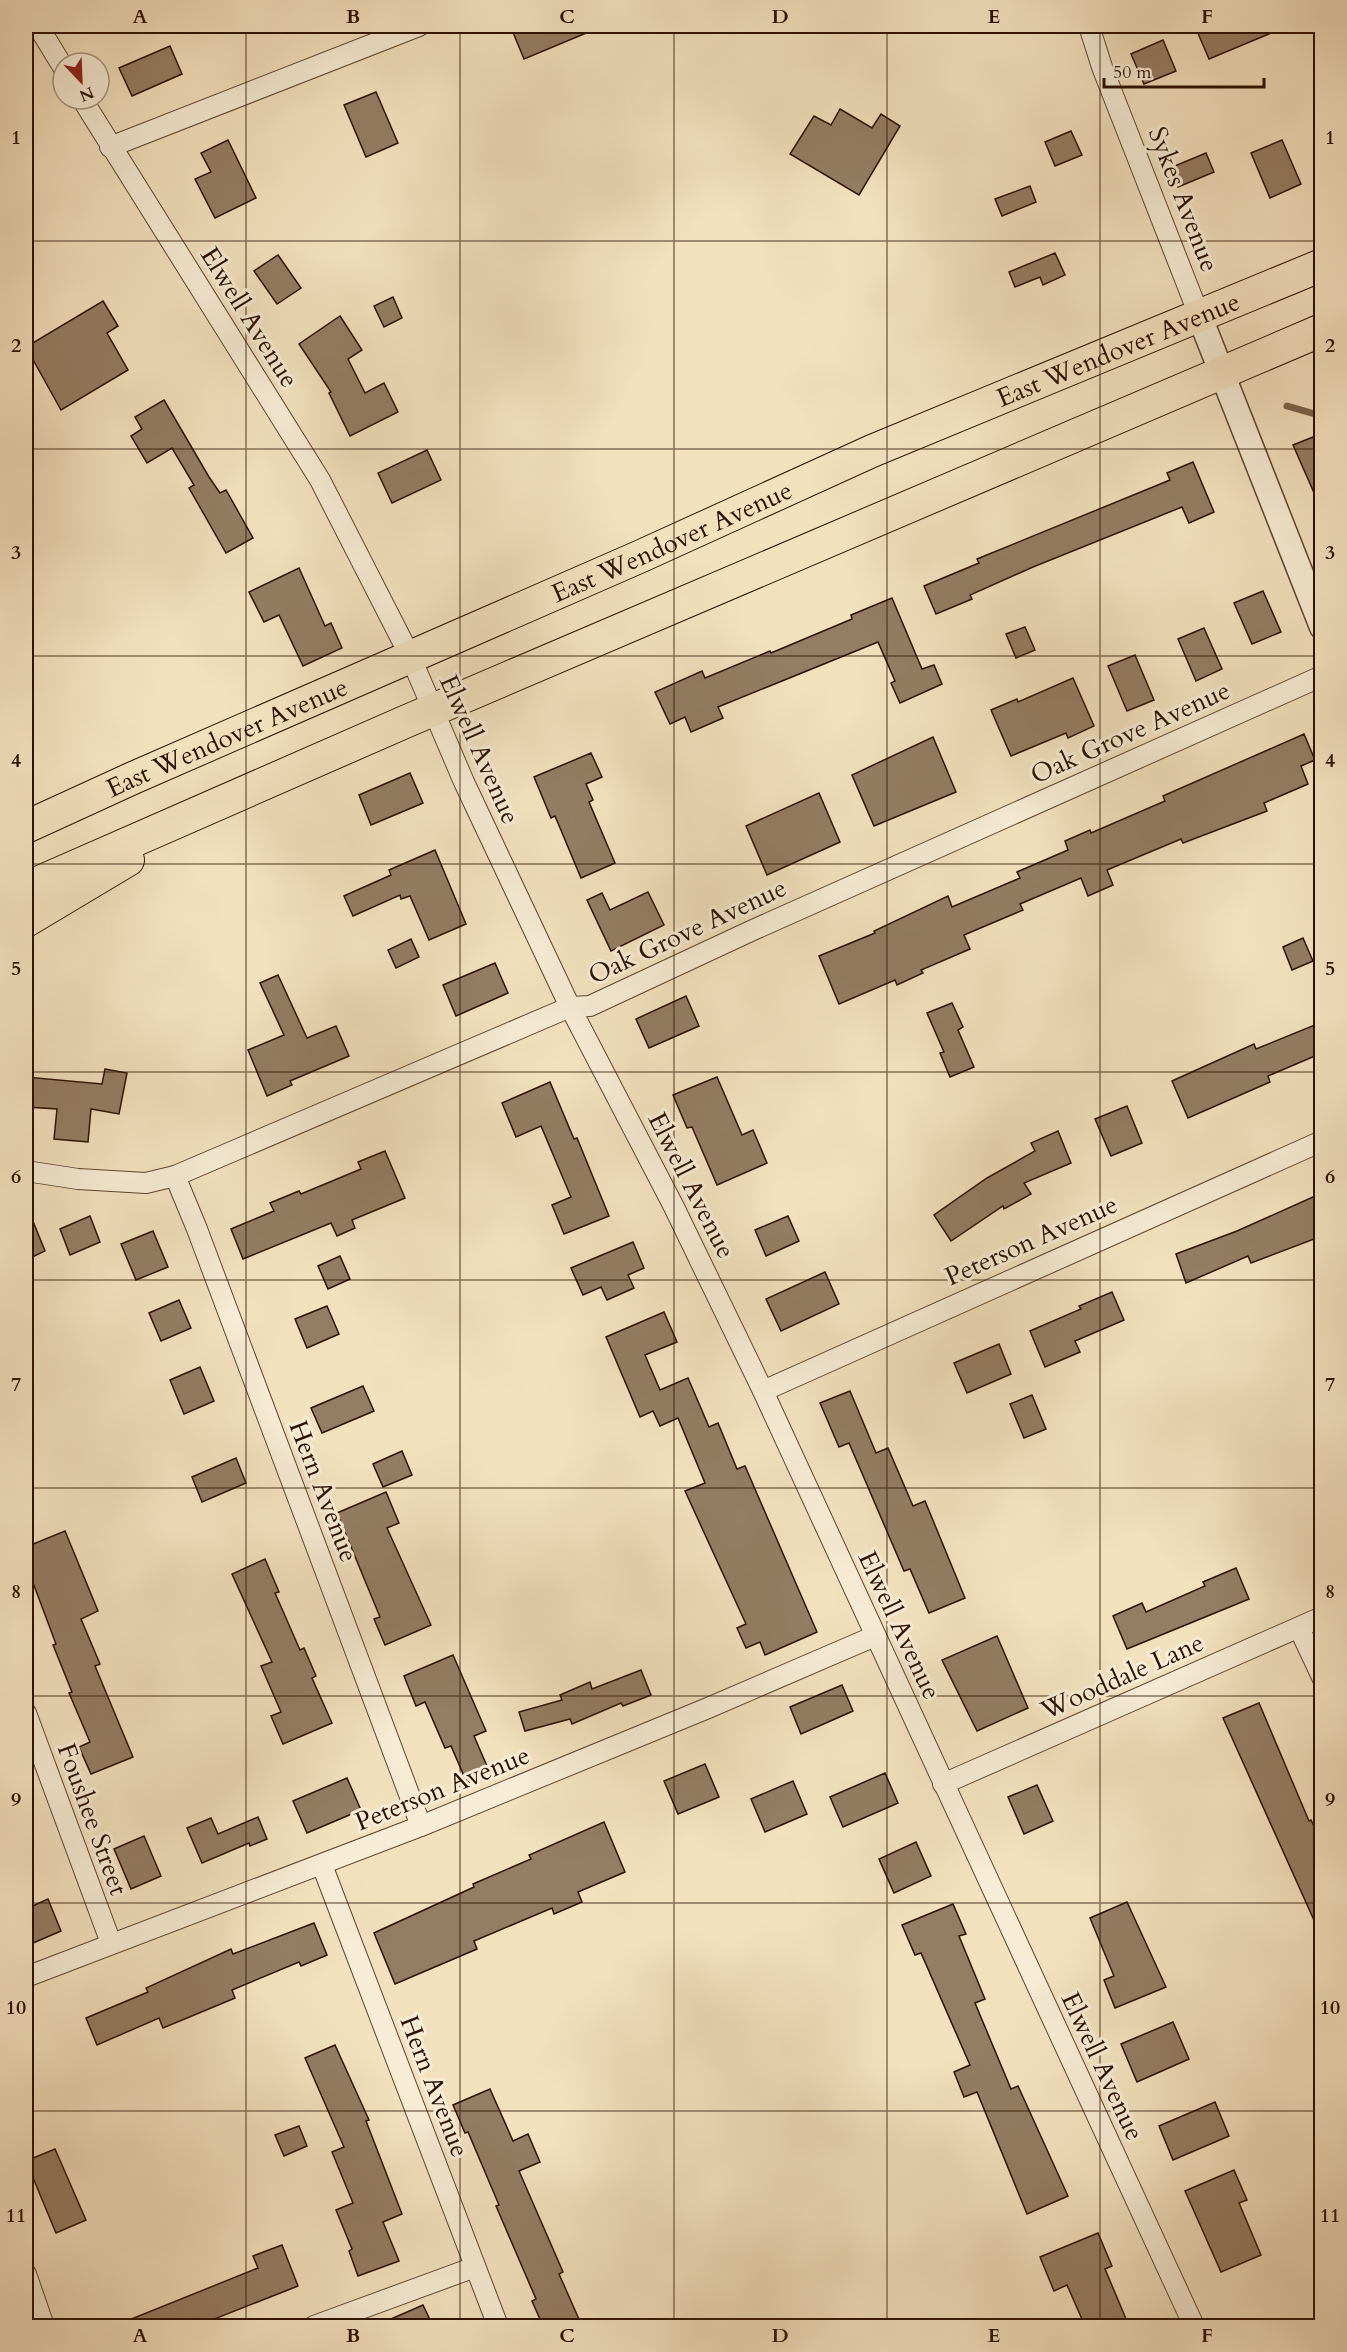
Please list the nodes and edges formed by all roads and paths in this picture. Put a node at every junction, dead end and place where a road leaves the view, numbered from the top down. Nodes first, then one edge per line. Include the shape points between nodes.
1 (38, 26) edge
2 (419, 26) edge
3 (1089, 26) edge
4 (53, 51) edge
5 (89, 111) edge
6 (110, 147) junction
7 (1322, 265) edge
8 (1199, 315) junction
9 (1322, 330) edge
10 (1221, 373) junction
11 (1322, 627) edge
12 (411, 658) junction
13 (1322, 676) edge
14 (433, 711) junction
15 (242, 793) junction
16 (26, 828) edge
17 (26, 888) edge
18 (26, 921) edge
19 (570, 1007) junction
20 (1322, 1141) edge
21 (26, 1171) edge
22 (174, 1176) junction
23 (763, 1391) junction
24 (1322, 1617) edge
25 (1299, 1628) junction
26 (875, 1636) junction
27 (1322, 1677) edge
28 (26, 1713) edge
29 (943, 1784) junction
30 (421, 1826) junction
31 (322, 1865) junction
32 (111, 1943) junction
33 (26, 1977) edge
34 (475, 2266) junction
35 (26, 2274) edge
36 (44, 2326) edge
37 (314, 2326) edge
38 (498, 2326) edge
39 (1194, 2326) edge

1 - 4 street
2 - 6 street
3 - 8 street, Sykes Avenue
5 - 6 street, Elwell Avenue
6 - 12 street, Elwell Avenue via 320,480
7 - 8 highway, East Wendover Avenue
8 - 10 street, Sykes Avenue
8 - 12 highway, East Wendover Avenue via 872,451
9 - 10 highway
10 - 11 street, Sykes Avenue
10 - 14 highway
12 - 14 street, Elwell Avenue
12 - 16 highway, East Wendover Avenue
13 - 19 street, Oak Grove Avenue via 590,1006
14 - 15 highway
14 - 19 street, Elwell Avenue
15 - 17 highway
15 - 18 highway
19 - 22 street, Oak Grove Avenue
19 - 23 street, Elwell Avenue via 674,1207
20 - 23 street, Peterson Avenue
21 - 22 street, Oak Grove Avenue via 146,1183
22 - 30 street, Hern Avenue
23 - 26 street, Elwell Avenue
24 - 25 street, Wooddale Lane
25 - 27 street
25 - 29 street, Wooddale Lane
26 - 29 street, Elwell Avenue
26 - 30 street, Peterson Avenue
28 - 32 street, Foushee Street
29 - 39 street, Elwell Avenue
30 - 31 street, Peterson Avenue
31 - 32 street, Peterson Avenue
31 - 34 street, Hern Avenue
32 - 33 street, Peterson Avenue
34 - 37 street
34 - 38 street, Hern Avenue
35 - 36 street

